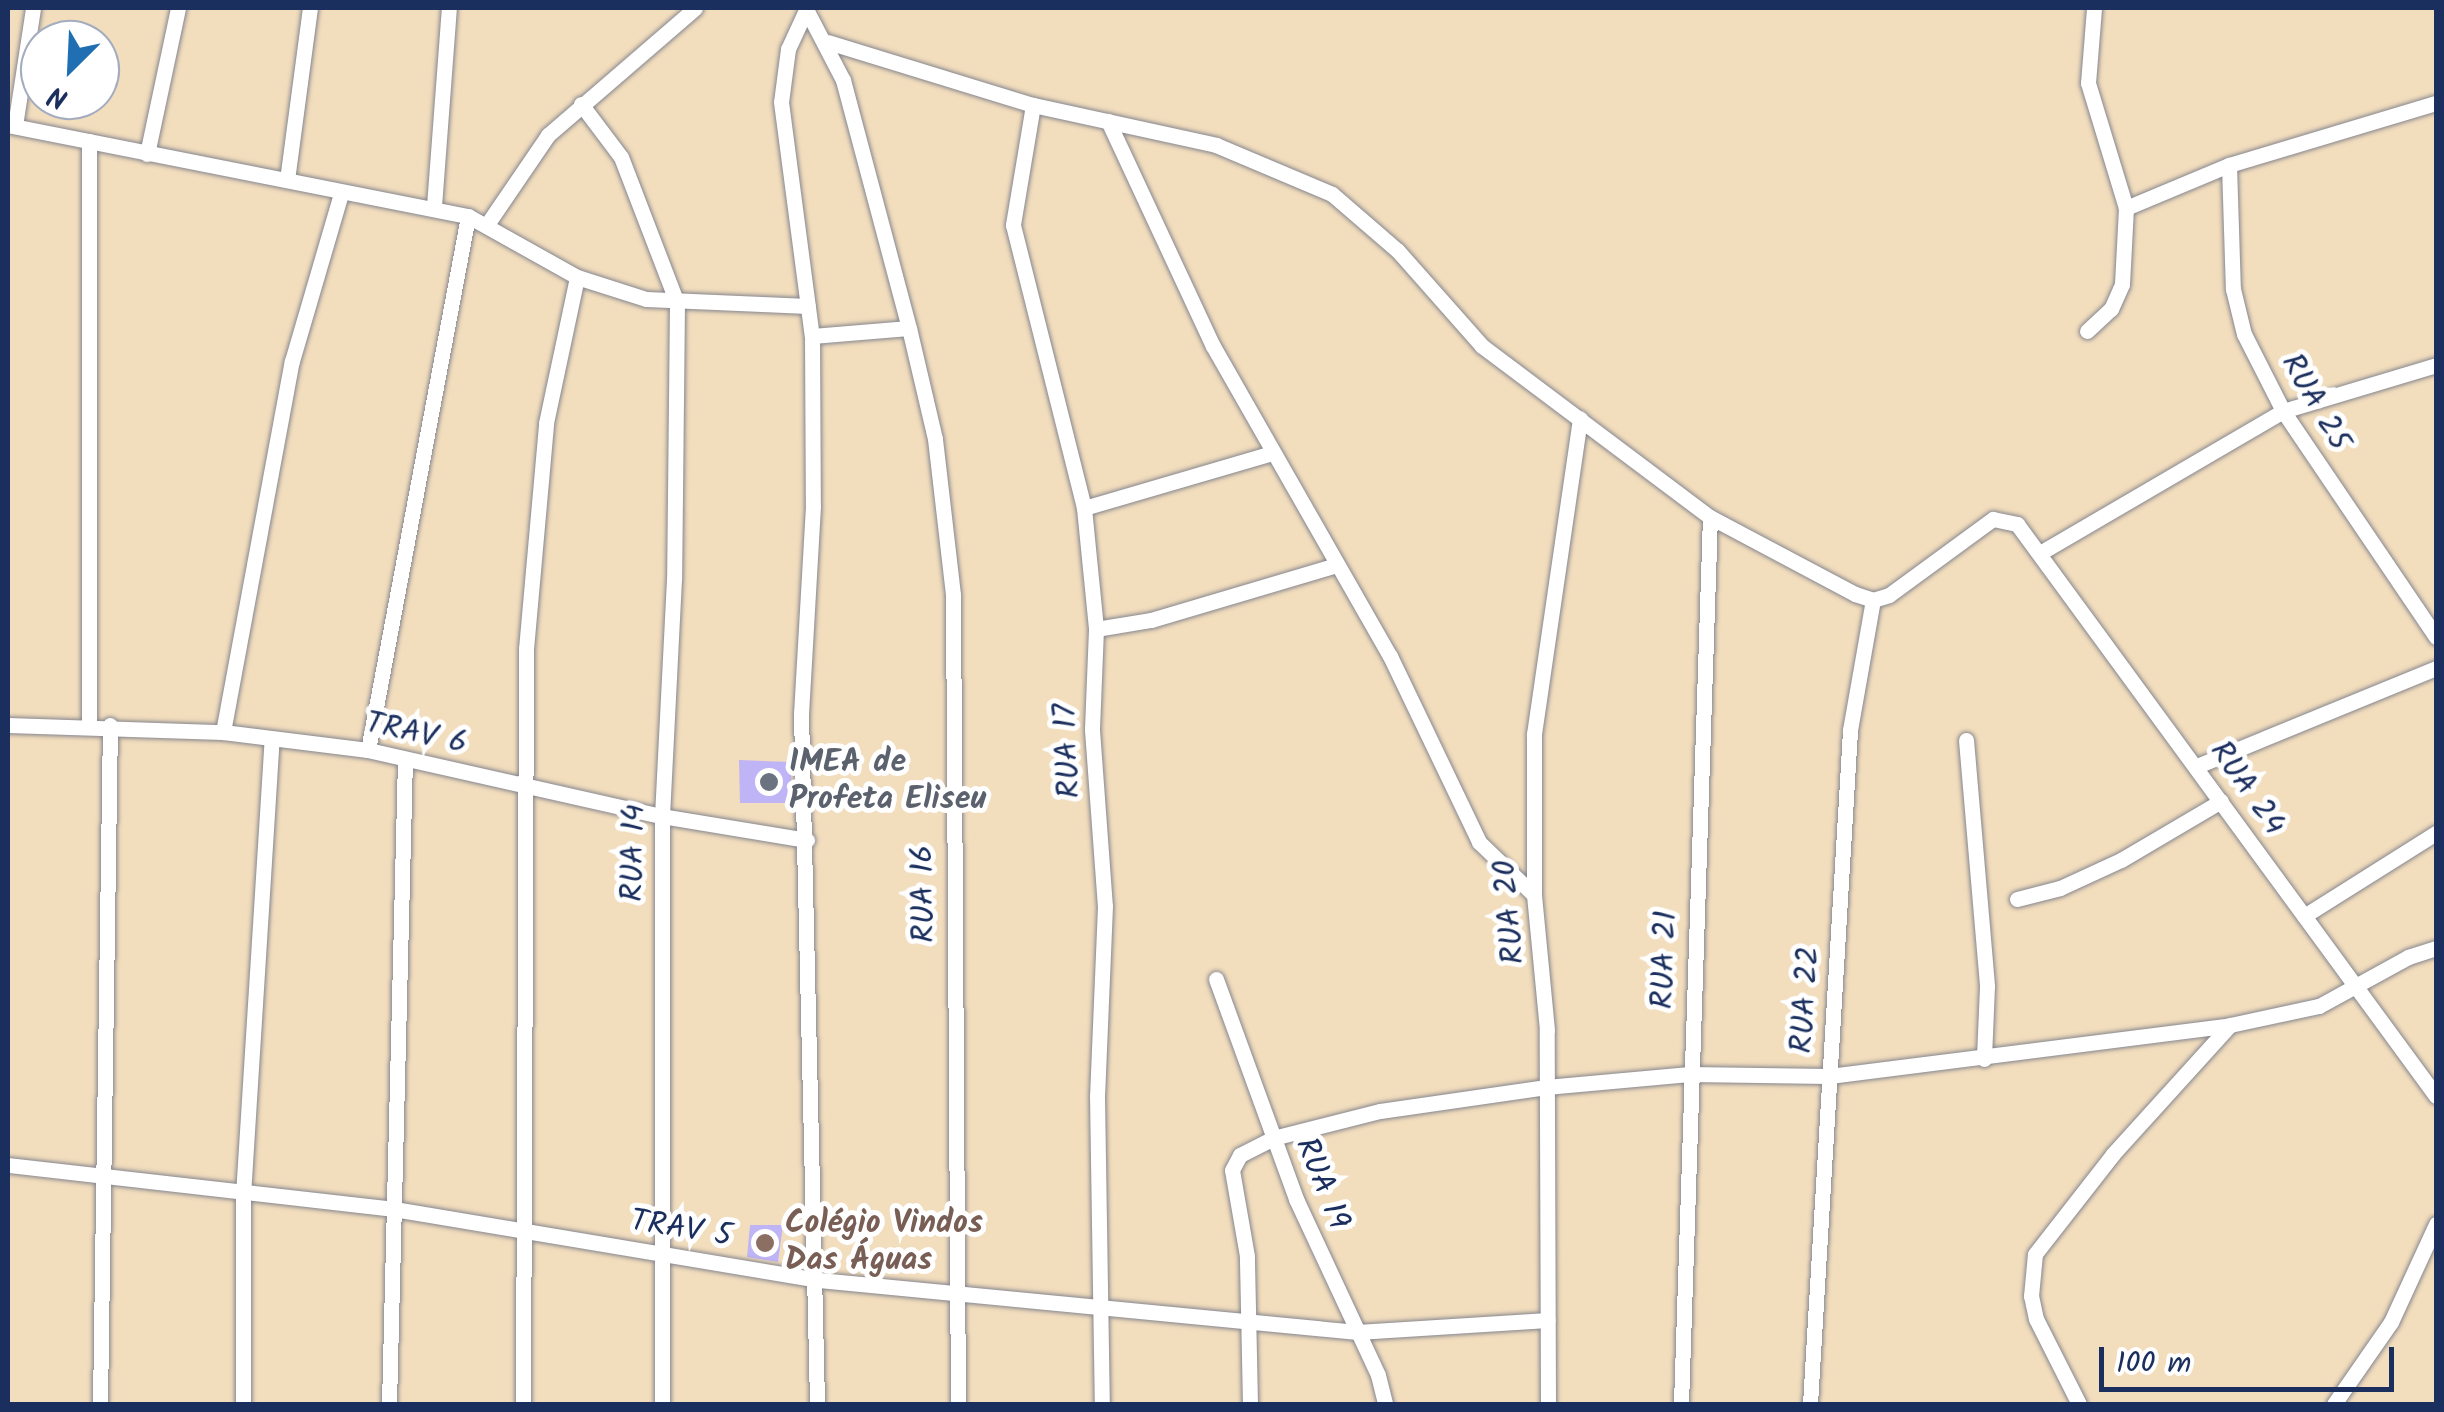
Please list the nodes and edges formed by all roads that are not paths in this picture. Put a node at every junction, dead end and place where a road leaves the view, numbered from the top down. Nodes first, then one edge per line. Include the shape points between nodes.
1 (33, 8) edge
2 (178, 8) edge
3 (310, 8) edge
4 (450, 8) edge
5 (694, 8) edge
6 (806, 8) edge
7 (2094, 8) edge
8 (828, 42) junction
9 (2436, 103) edge
10 (580, 104) junction
11 (1032, 105) junction
12 (1108, 121) junction
13 (12, 126) edge
14 (88, 142) junction
15 (148, 154) junction
16 (2229, 165) junction
17 (287, 180) junction
18 (341, 193) junction
19 (434, 206) junction
20 (2126, 208) junction
21 (468, 216) junction
22 (488, 224) junction
23 (577, 277) junction
24 (676, 303) junction
25 (808, 306) junction
26 (910, 328) junction
27 (2087, 331) dead end
28 (812, 336) junction
29 (2436, 365) edge
30 (2283, 412) junction
31 (1580, 418) junction
32 (1269, 454) junction
33 (1084, 508) junction
34 (1710, 517) junction
35 (2040, 554) junction
36 (1333, 566) junction
37 (1872, 600) junction
38 (1096, 629) junction
39 (2436, 637) edge
40 (2436, 668) edge
41 (8, 724) edge
42 (89, 724) junction
43 (110, 725) junction
44 (223, 732) junction
45 (272, 739) junction
46 (1966, 740) dead end
47 (368, 750) junction
48 (406, 760) junction
49 (2196, 766) junction
50 (525, 788) junction
51 (2221, 801) junction
52 (662, 816) junction
53 (2436, 833) edge
54 (807, 840) junction
55 (1534, 895) junction
56 (2017, 899) dead end
57 (2304, 916) junction
58 (2436, 948) edge
59 (1216, 979) dead end
60 (2357, 986) junction
61 (2230, 1025) junction
62 (1984, 1059) junction
63 (1689, 1074) junction
64 (1829, 1076) junction
65 (1546, 1087) junction
66 (2436, 1096) edge
67 (1273, 1138) junction
68 (8, 1165) edge
69 (105, 1180) junction
70 (243, 1195) junction
71 (394, 1208) junction
72 (2436, 1224) edge
73 (522, 1230) junction
74 (663, 1255) junction
75 (819, 1280) junction
76 (956, 1293) junction
77 (1102, 1306) junction
78 (1548, 1320) junction
79 (1252, 1323) junction
80 (1357, 1332) junction
81 (100, 1404) edge
82 (243, 1404) edge
83 (388, 1404) edge
84 (523, 1404) edge
85 (662, 1404) edge
86 (816, 1404) edge
87 (958, 1404) edge
88 (1102, 1404) edge
89 (1250, 1404) edge
90 (1385, 1404) edge
91 (1548, 1404) edge
92 (1681, 1404) edge
93 (1810, 1404) edge
94 (2079, 1404) edge
95 (2334, 1404) edge

1 - 13 street
2 - 15 street
3 - 17 street
4 - 19 street
5 - 10 street
6 - 8 street, RUA 16
6 - 25 street via 788,49 781,102
7 - 20 street via 2088,83
8 - 11 street
8 - 26 street, RUA 16 via 858,128
9 - 16 street
10 - 22 street via 518,172
10 - 24 street via 621,157
11 - 12 street
11 - 33 street, RUA 17 via 1014,225
12 - 31 street via 1216,145 1332,194 1398,251 1482,346
12 - 32 street
13 - 14 street
14 - 15 street
14 - 42 street
15 - 17 street
16 - 20 street
16 - 30 street, RUA 25 via 2233,290 2244,334
17 - 18 street
18 - 19 street
18 - 44 street via 292,361
19 - 21 street
20 - 27 street via 2122,284 2111,310
21 - 22 street
21 - 47 street
22 - 23 street
23 - 24 street
23 - 50 street via 558,347 540,476 526,649
24 - 25 street
24 - 52 street, RUA 14 via 674,579
25 - 28 street
26 - 28 street
26 - 76 street, RUA 16 via 936,439 952,595
28 - 54 street via 813,506 801,713
29 - 30 street
30 - 35 street
30 - 39 street, RUA 25
31 - 34 street
31 - 55 street, RUA 20 via 1534,734
32 - 33 street
32 - 36 street
33 - 38 street, RUA 17
34 - 37 street
34 - 63 street, RUA 21
35 - 37 street, RUA 24 via 2006,517 1992,519
35 - 49 street, RUA 24
36 - 38 street via 1151,620
36 - 55 street via 1390,656 1479,842
37 - 64 street, RUA 22 via 1850,730
38 - 77 street, RUA 17 via 1092,730 1105,906 1097,1096
40 - 49 street
41 - 42 street, TRAV 6
42 - 43 street, TRAV 6
43 - 44 street, TRAV 6
43 - 69 street
44 - 45 street, TRAV 6
45 - 47 street, TRAV 6
45 - 70 street
46 - 62 street via 1987,986
47 - 48 street, TRAV 6
48 - 50 street, TRAV 6
48 - 71 street
49 - 51 street, RUA 24
50 - 52 street, TRAV 6
50 - 73 street
51 - 56 street via 2121,860
51 - 57 street, RUA 24
52 - 54 street, TRAV 6
52 - 74 street, RUA 14
53 - 57 street
54 - 75 street
55 - 65 street, RUA 20 via 1545,983
57 - 60 street, RUA 24
58 - 60 street
59 - 67 street, RUA 19
60 - 61 street via 2302,1012
60 - 66 street, RUA 24
61 - 62 street
61 - 94 street via 2112,1154 2035,1254 2036,1319
62 - 64 street
63 - 64 street
63 - 65 street
63 - 92 street, RUA 21
64 - 93 street, RUA 22
65 - 67 street via 1380,1112
65 - 78 street, RUA 20
67 - 79 street via 1240,1154 1232,1170
67 - 80 street, RUA 19
68 - 69 street, TRAV 5
69 - 70 street, TRAV 5
69 - 81 street
70 - 71 street, TRAV 5
70 - 82 street
71 - 73 street, TRAV 5
71 - 83 street
72 - 95 street via 2391,1322
73 - 74 street, TRAV 5
73 - 84 street
74 - 75 street, TRAV 5
74 - 85 street, RUA 14
75 - 76 street, TRAV 5
75 - 86 street
76 - 77 street, TRAV 5
76 - 87 street, RUA 16
77 - 79 street, TRAV 5
77 - 88 street, RUA 17
78 - 80 street, TRAV 5
78 - 91 street, RUA 20
79 - 80 street, TRAV 5
79 - 89 street
80 - 90 street, RUA 19

